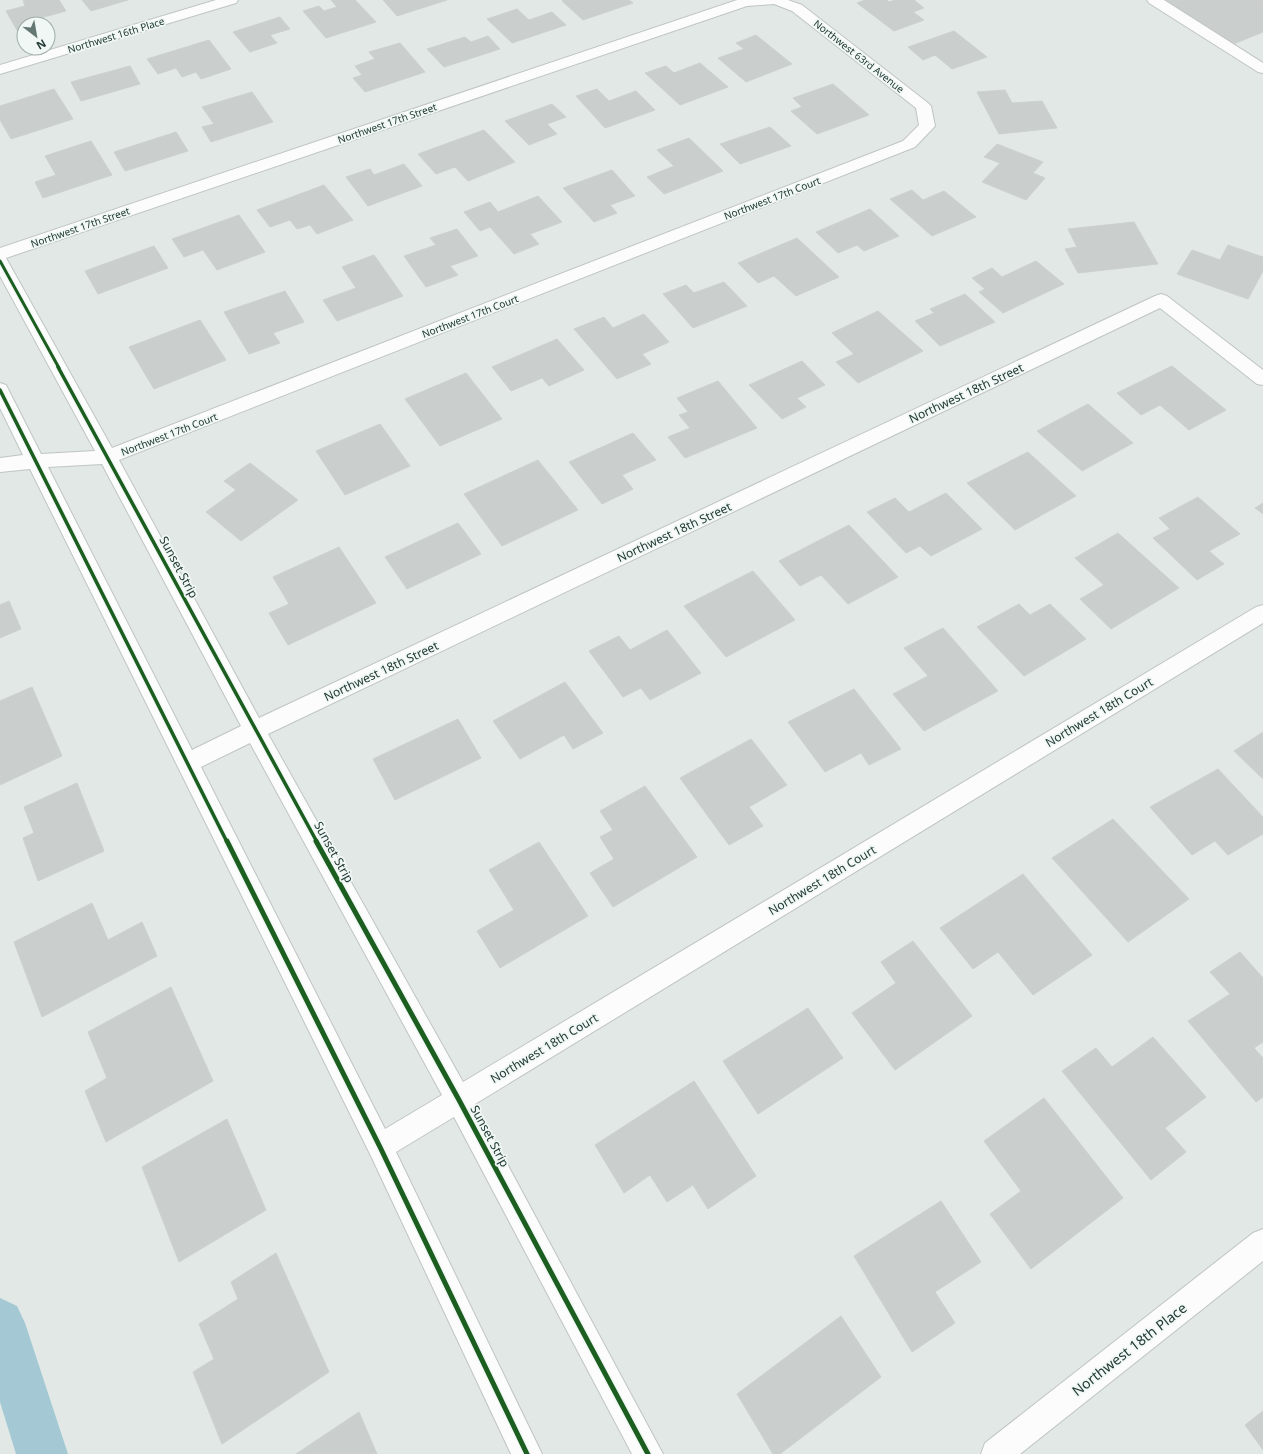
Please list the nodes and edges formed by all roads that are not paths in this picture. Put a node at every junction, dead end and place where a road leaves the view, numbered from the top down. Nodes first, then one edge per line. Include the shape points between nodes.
1 (231, 0) edge
2 (775, 0) edge
3 (1154, 0) edge
4 (1263, 68) edge
5 (0, 70) edge
6 (928, 126) joint
7 (0, 254) edge
8 (0, 260) edge
9 (1263, 379) edge
10 (0, 390) edge
11 (108, 457) junction
12 (35, 461) junction
13 (0, 465) edge
14 (1263, 613) edge
15 (255, 731) junction
16 (186, 763) junction
17 (459, 1100) junction
18 (380, 1147) junction
19 (1263, 1243) edge
20 (527, 1454) edge
21 (648, 1454) edge
22 (996, 1454) edge

1 - 5 street, Northwest 16th Place
2 - 6 street, Northwest 63rd Avenue via 797,8 923,106
2 - 7 street, Northwest 17th Street via 745,2
3 - 4 street
6 - 11 street, Northwest 17th Court via 909,144
8 - 11 street, Sunset Strip
9 - 15 street, Northwest 18th Street via 1160,300
10 - 12 street
11 - 12 street, Northwest 17th Court
11 - 15 street, Sunset Strip
12 - 13 street, Northwest 17th Court
12 - 16 street
14 - 17 street, Northwest 18th Court
15 - 16 street, Northwest 18th Street
15 - 17 street, Sunset Strip
16 - 18 street
17 - 18 street, Northwest 18th Court
17 - 21 street, Sunset Strip
18 - 20 street
19 - 22 street, Northwest 18th Place

